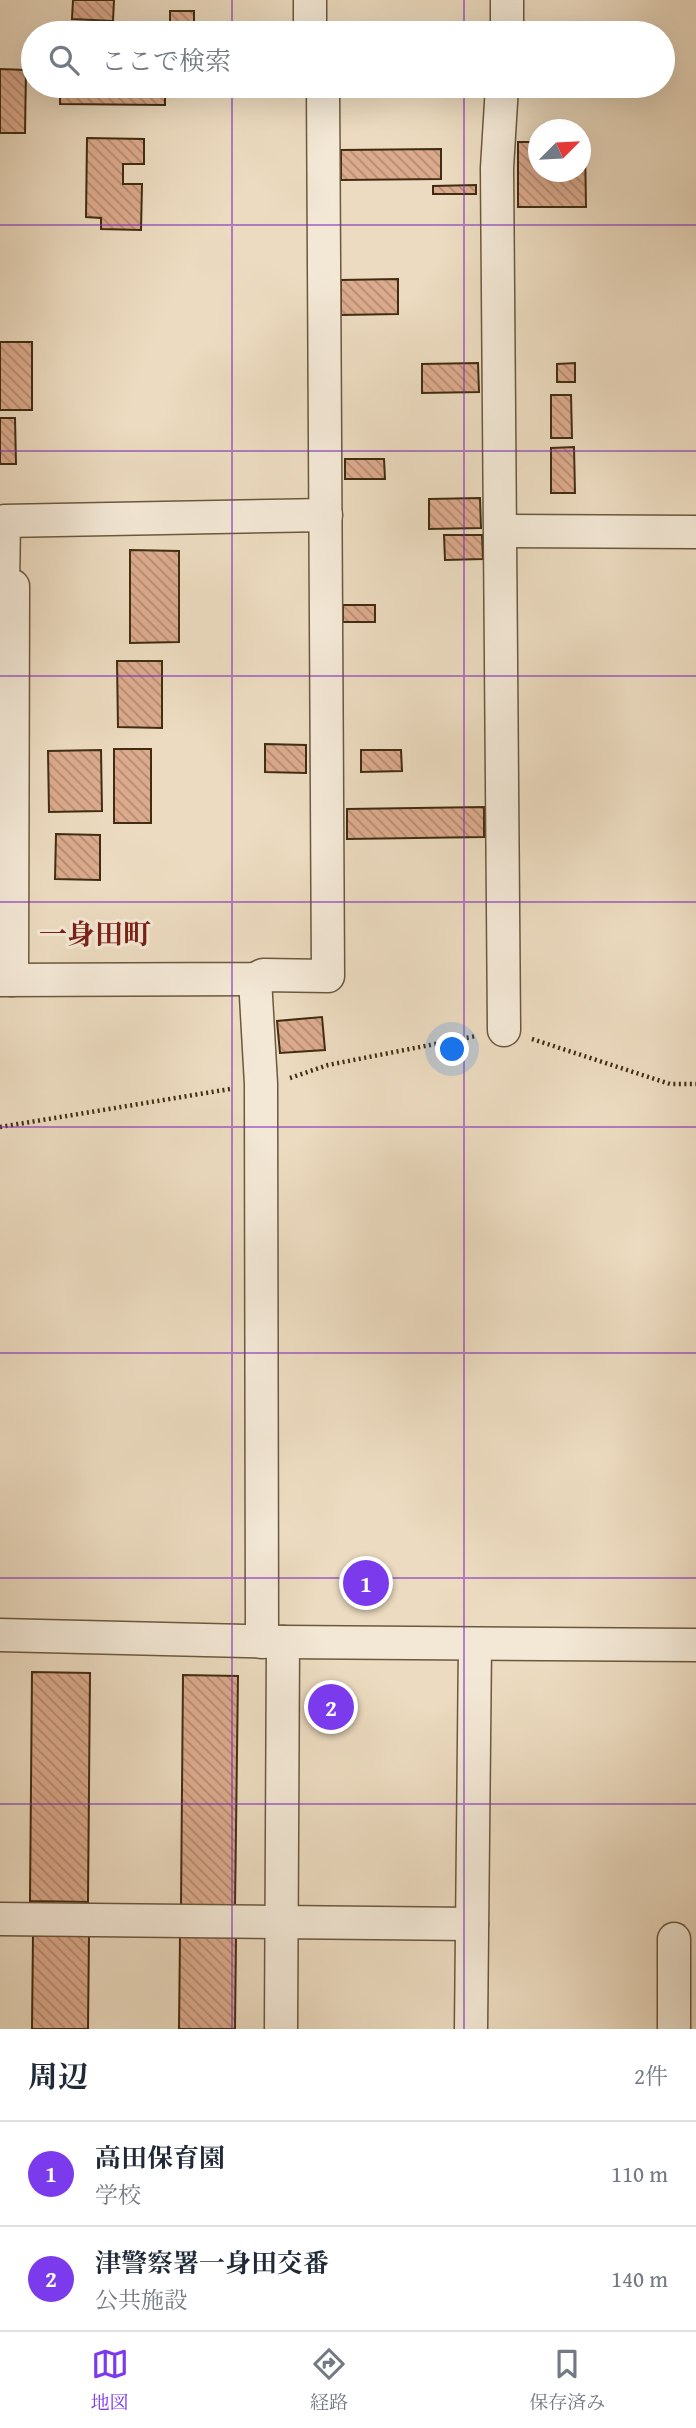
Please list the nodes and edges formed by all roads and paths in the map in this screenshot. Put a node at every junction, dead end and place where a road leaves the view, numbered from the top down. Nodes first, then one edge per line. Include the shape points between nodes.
1 (310, 0) edge
2 (507, 0) edge
3 (310, 21) edge
4 (508, 21) edge
5 (323, 98) edge
6 (501, 98) edge
7 (326, 515) junction
8 (502, 531) junction
9 (696, 532) edge
10 (2, 586) edge
11 (255, 979) junction
12 (6, 980) edge
13 (504, 1030) junction
14 (261, 1084) junction
15 (696, 1084) edge
16 (0, 1128) edge
17 (0, 1635) edge
18 (273, 1642) junction
19 (475, 1644) junction
20 (696, 1646) edge
21 (0, 1919) edge
22 (281, 1922) junction
23 (472, 1924) junction
24 (674, 1939) dead end
25 (281, 2029) edge
26 (471, 2029) edge
27 (674, 2029) edge

1 - 3 street
2 - 4 street
5 - 7 street
6 - 8 street via 498,168
7 - 10 street via 4,521
7 - 11 street via 328,976 263,975
8 - 9 street
8 - 13 street
10 - 12 street via 13,586
11 - 12 street
11 - 14 street
13 - 14 path via 328,1065
13 - 15 path via 670,1084
14 - 16 path
14 - 18 street
17 - 18 street
18 - 19 street
18 - 22 street
19 - 20 street
19 - 23 street
21 - 22 street
22 - 23 street
22 - 25 street
23 - 26 street
24 - 27 street

